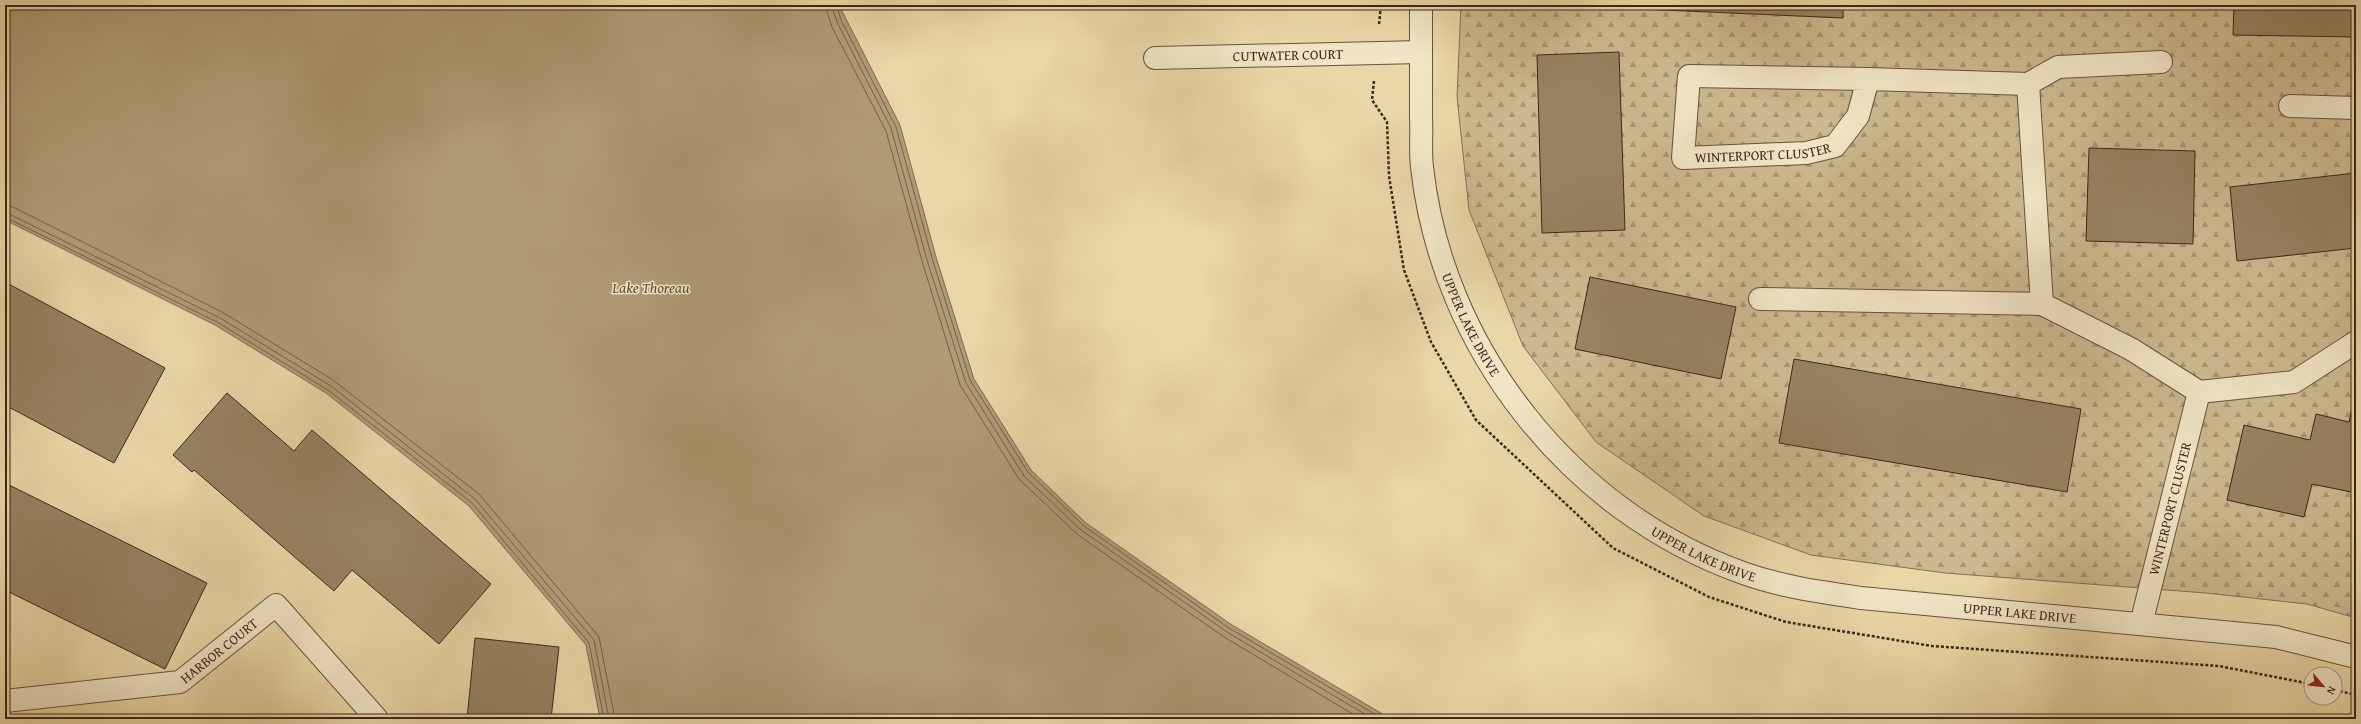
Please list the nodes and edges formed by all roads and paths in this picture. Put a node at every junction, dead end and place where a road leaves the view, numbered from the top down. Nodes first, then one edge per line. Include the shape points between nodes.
1 (1421, 5) edge
2 (1421, 52) junction
3 (1377, 53) junction
4 (1155, 58) dead end
5 (2161, 62) dead end
6 (1868, 79) junction
7 (2028, 84) junction
8 (2290, 106) dead end
9 (2356, 108) edge
10 (1760, 299) dead end
11 (2042, 304) junction
12 (2356, 342) edge
13 (2199, 392) junction
14 (2141, 624) junction
15 (2356, 656) edge
16 (2303, 682) edge
17 (2343, 692) edge
18 (2356, 696) edge
19 (5, 701) edge
20 (377, 719) edge

1 - 2 street, UPPER LAKE DRIVE
2 - 3 street, CUTWATER COURT
2 - 14 street, UPPER LAKE DRIVE via 1422,167 1434,233 1453,292 1479,348 1518,407 1580,475 1628,515 1688,550 1743,573 1801,589 1861,598
3 - 4 street, CUTWATER COURT
3 - 16 path via 1372,100 1387,122 1389,176 1404,270 1431,342 1476,420 1613,548 1709,597 1786,622 1932,646 2219,666
5 - 7 street via 2058,67
6 - 6 street, WINTERPORT CLUSTER via 1858,116 1835,146 1806,153 1683,158 1689,76
6 - 7 street, WINTERPORT CLUSTER
7 - 11 street
8 - 9 street
10 - 11 street
11 - 13 street via 2131,348
12 - 13 street via 2294,382
13 - 14 street, WINTERPORT CLUSTER
14 - 15 street, UPPER LAKE DRIVE via 2276,637
17 - 18 path
19 - 20 street, HARBOR COURT via 180,682 276,604

